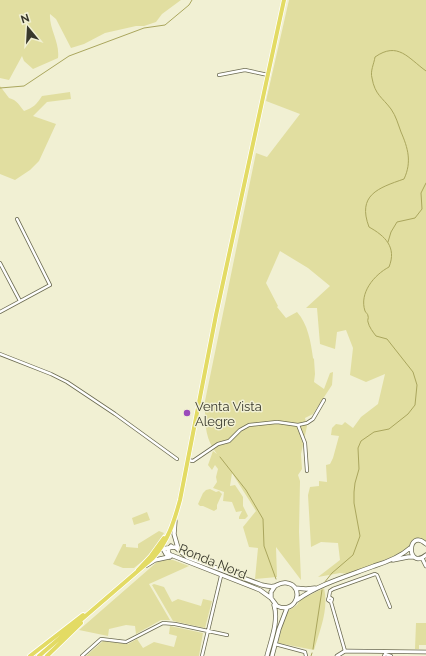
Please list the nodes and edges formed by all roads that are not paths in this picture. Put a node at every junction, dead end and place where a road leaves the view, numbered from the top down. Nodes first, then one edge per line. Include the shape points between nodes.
1 (284, 0) edge
2 (219, 75) dead end
3 (268, 75) junction
4 (17, 219) dead end
5 (0, 263) edge
6 (20, 301) junction
7 (0, 312) edge
8 (0, 354) edge
9 (324, 400) dead end
10 (298, 425) junction
11 (177, 459) dead end
12 (187, 460) junction
13 (186, 465) junction
14 (307, 471) dead end
15 (176, 514) junction
16 (164, 539) junction
17 (426, 543) edge
18 (171, 546) junction
19 (162, 548) junction
20 (410, 548) junction
21 (178, 549) junction
22 (156, 551) junction
23 (426, 555) edge
24 (169, 557) junction
25 (414, 557) junction
26 (177, 558) junction
27 (422, 558) junction
28 (380, 564) junction
29 (426, 566) edge
30 (143, 568) junction
31 (221, 576) junction
32 (328, 584) junction
33 (275, 586) junction
34 (295, 588) junction
35 (271, 598) junction
36 (296, 601) junction
37 (274, 604) junction
38 (98, 607) junction
39 (390, 607) dead end
40 (93, 608) junction
41 (287, 608) junction
42 (73, 627) junction
43 (208, 632) junction
44 (226, 635) dead end
45 (275, 644) junction
46 (345, 651) junction
47 (426, 652) edge
48 (385, 654) edge
49 (30, 656) edge
50 (39, 656) edge
51 (47, 656) edge
52 (82, 656) edge
53 (202, 656) edge
54 (267, 656) edge
55 (272, 656) edge
56 (306, 656) edge
57 (337, 656) edge
58 (391, 656) edge

1 - 3 highway
2 - 3 street via 245,70
3 - 12 highway
4 - 6 street via 50,285
5 - 6 street
6 - 7 street
8 - 11 street via 68,382
9 - 10 street via 313,419
10 - 12 street via 277,422 249,425 229,441 218,444 193,461
10 - 14 street via 305,443
12 - 13 highway
13 - 15 highway
13 - 16 highway via 173,517
15 - 19 highway
15 - 21 main road via 174,534
16 - 19 main road
16 - 22 highway
17 - 20 main road, Ronda Nord via 418,541
18 - 19 main road
18 - 21 main road, Ronda Nord
18 - 26 main road, Ronda Nord via 169,554
19 - 22 main road
19 - 24 main road
19 - 30 highway
20 - 25 main road
20 - 28 main road, Ronda Nord
21 - 33 main road, Ronda Nord via 186,556 222,571 262,585
22 - 40 highway
23 - 27 main road
24 - 26 main road
24 - 30 main road via 155,560
25 - 27 main road, Ronda Nord
25 - 28 main road, Ronda Nord
26 - 31 main road, Ronda Nord
27 - 29 street
28 - 32 main road, Ronda Nord
30 - 38 highway
31 - 35 main road, Ronda Nord via 260,590
31 - 43 street
32 - 34 main road, Ronda Nord via 306,589
32 - 36 main road, Ronda Nord
33 - 34 main road, Ronda Nord via 286,582
33 - 35 main road
34 - 36 main road
35 - 37 main road
36 - 41 main road, Ronda Nord
37 - 41 main road
37 - 54 main road via 276,614
38 - 42 highway
38 - 51 highway
39 - 46 street via 375,574 330,591 329,597 332,599
40 - 42 highway
40 - 49 highway
41 - 45 main road
42 - 50 highway
43 - 44 street
43 - 52 street via 163,623 126,642 101,640
43 - 53 street
45 - 55 main road
45 - 56 street via 305,652
46 - 48 street via 380,651
46 - 57 street
47 - 48 street
48 - 58 street

